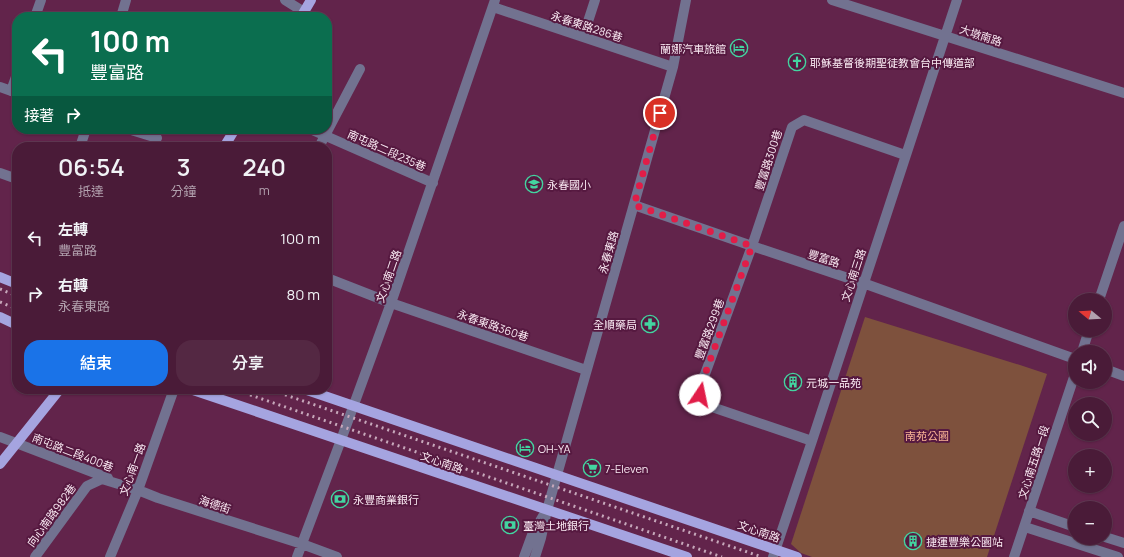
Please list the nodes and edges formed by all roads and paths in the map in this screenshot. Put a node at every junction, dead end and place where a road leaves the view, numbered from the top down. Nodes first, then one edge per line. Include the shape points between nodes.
1 (41, 0) edge
2 (126, 0) edge
3 (285, 0) edge
4 (311, 0) edge
5 (595, 0) edge
6 (686, 0) edge
7 (832, 0) edge
8 (957, 0) edge
9 (494, 4) edge
10 (37, 12) edge
11 (122, 12) edge
12 (300, 12) edge
13 (304, 12) edge
14 (944, 36) junction
15 (583, 37) junction
16 (673, 67) junction
17 (360, 69) dead end
18 (0, 87) edge
19 (12, 91) edge
20 (1124, 93) edge
21 (332, 124) edge
22 (144, 134) edge
23 (321, 134) edge
24 (326, 136) junction
25 (157, 138) dead end
26 (323, 142) edge
27 (905, 155) junction
28 (0, 173) edge
29 (12, 177) edge
30 (433, 183) junction
31 (634, 205) junction
32 (1124, 226) edge
33 (752, 246) junction
34 (0, 276) edge
35 (332, 280) edge
36 (12, 282) edge
37 (863, 283) junction
38 (1101, 293) edge
39 (391, 303) junction
40 (0, 317) edge
41 (12, 322) edge
42 (1068, 356) edge
43 (586, 370) junction
44 (1112, 372) edge
45 (1124, 376) edge
46 (1070, 389) edge
47 (56, 394) edge
48 (172, 394) edge
49 (205, 394) edge
50 (319, 394) edge
51 (354, 406) junction
52 (0, 437) edge
53 (341, 440) junction
54 (812, 441) junction
55 (16, 443) junction
56 (0, 464) edge
57 (557, 475) junction
58 (87, 486) joint
59 (138, 490) junction
60 (547, 510) junction
61 (1029, 511) junction
62 (1068, 525) edge
63 (1025, 527) junction
64 (1112, 539) edge
65 (1124, 543) edge
66 (302, 544) junction
67 (774, 553) edge
68 (35, 557) edge
69 (110, 557) edge
70 (297, 557) edge
71 (337, 557) edge
72 (524, 557) edge
73 (535, 557) edge
74 (687, 557) edge
75 (797, 557) edge
76 (1014, 557) edge
77 (1118, 557) edge

1 - 10 street
2 - 11 street
3 - 12 street
4 - 13 main road
5 - 15 street
6 - 16 street, 永春東路
7 - 14 street, 大墩南路
8 - 14 street, 文心南三路
9 - 15 street, 永春東路286巷
9 - 30 street, 文心南二路
14 - 20 street, 大墩南路
14 - 27 street, 文心南三路
15 - 16 street, 永春東路286巷
16 - 31 street, 永春東路
17 - 21 street
18 - 19 street
22 - 25 street
23 - 24 street, 南屯路二段235巷
24 - 26 street
24 - 30 street, 南屯路二段235巷
27 - 33 street, 豐富路300巷 via 804,120 792,127
27 - 37 street, 文心南三路
28 - 29 street
30 - 39 street, 文心南二路
31 - 33 street, 豐富路
31 - 43 street, 永春東路
32 - 38 street
33 - 37 street, 豐富路
33 - 54 street, 豐富路299巷 via 701,385 700,395 709,406
34 - 36 main road
35 - 39 street, 永春東路360巷
37 - 42 street, 豐富路
37 - 54 street, 文心南三路
39 - 43 street, 永春東路360巷
39 - 51 street, 文心南二路
40 - 41 main road
43 - 57 street, 永春東路
44 - 45 street
46 - 61 street, 文心南五路一段
47 - 55 main road
48 - 59 street, 文心南一路
49 - 53 main road, 文心南路
50 - 51 main road, 文心南路
51 - 53 street, 文心南二路
51 - 57 main road, 文心南路
52 - 55 street, 南屯路二段400巷
53 - 60 main road, 文心南路
53 - 66 street, 文心南二路
54 - 67 street, 文心南三路
55 - 56 main road
55 - 59 street, 南屯路二段400巷
57 - 60 street, 永春東路
57 - 67 main road, 文心南路
58 - 59 street, 海德街 via 102,479
58 - 68 street, 向心南路982巷
59 - 66 street, 海德街
59 - 69 street, 文心南一路
60 - 72 street, 永春東路 via 532,535
60 - 73 street, 永春東路
60 - 74 main road, 文心南路
61 - 62 street
61 - 63 street, 文心南五路一段
63 - 76 street, 文心南五路一段
63 - 77 street
64 - 65 street
66 - 70 street, 文心南二路
66 - 71 street, 海德街
67 - 75 main road, 文心南路

